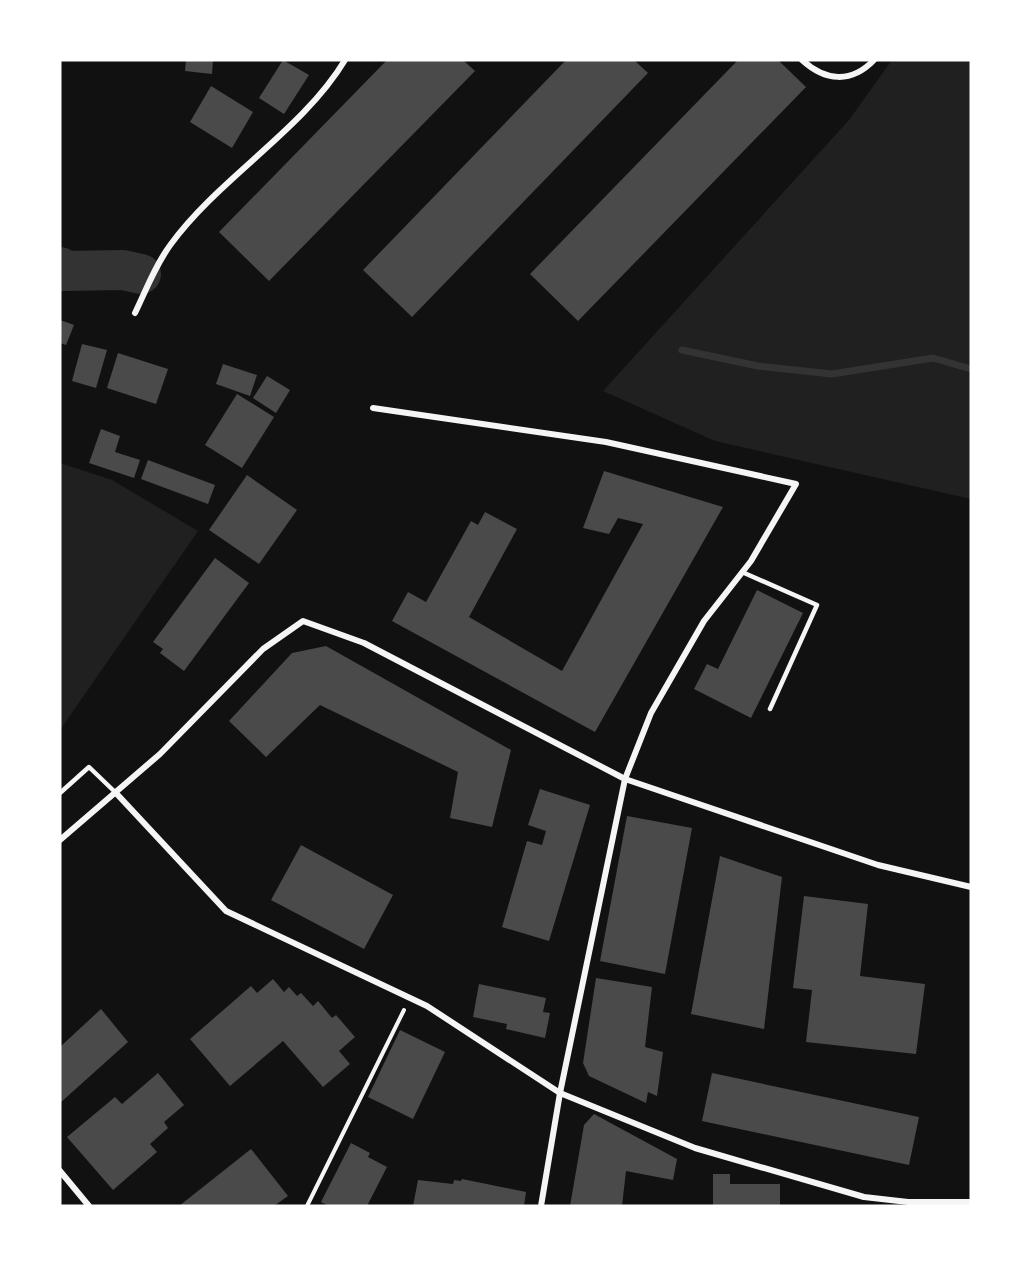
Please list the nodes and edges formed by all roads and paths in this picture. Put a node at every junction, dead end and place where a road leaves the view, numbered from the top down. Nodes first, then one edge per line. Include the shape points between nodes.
1 (345, 60) edge
2 (802, 60) edge
3 (874, 60) edge
4 (135, 313) dead end
5 (373, 408) dead end
6 (742, 572) junction
7 (770, 709) dead end
8 (625, 779) junction
9 (115, 792) junction
10 (60, 793) edge
11 (60, 840) edge
12 (971, 887) edge
13 (410, 998) junction
14 (560, 1094) junction
15 (60, 1171) edge
16 (971, 1202) edge
17 (89, 1206) edge
18 (307, 1206) edge
19 (541, 1206) edge

1 - 4 street via 335,76 171,244
2 - 3 street via 813,70 836,78 862,72
5 - 6 street via 606,442 796,484
6 - 7 lane via 817,605
6 - 8 street via 704,621 651,713
8 - 9 street via 364,643 303,621 263,649 160,754
8 - 12 street via 878,865
8 - 14 street
9 - 10 lane via 89,767
9 - 11 street
9 - 13 street via 225,911
13 - 14 street
13 - 18 path
14 - 16 street via 695,1148 864,1197
14 - 19 street
15 - 17 street

